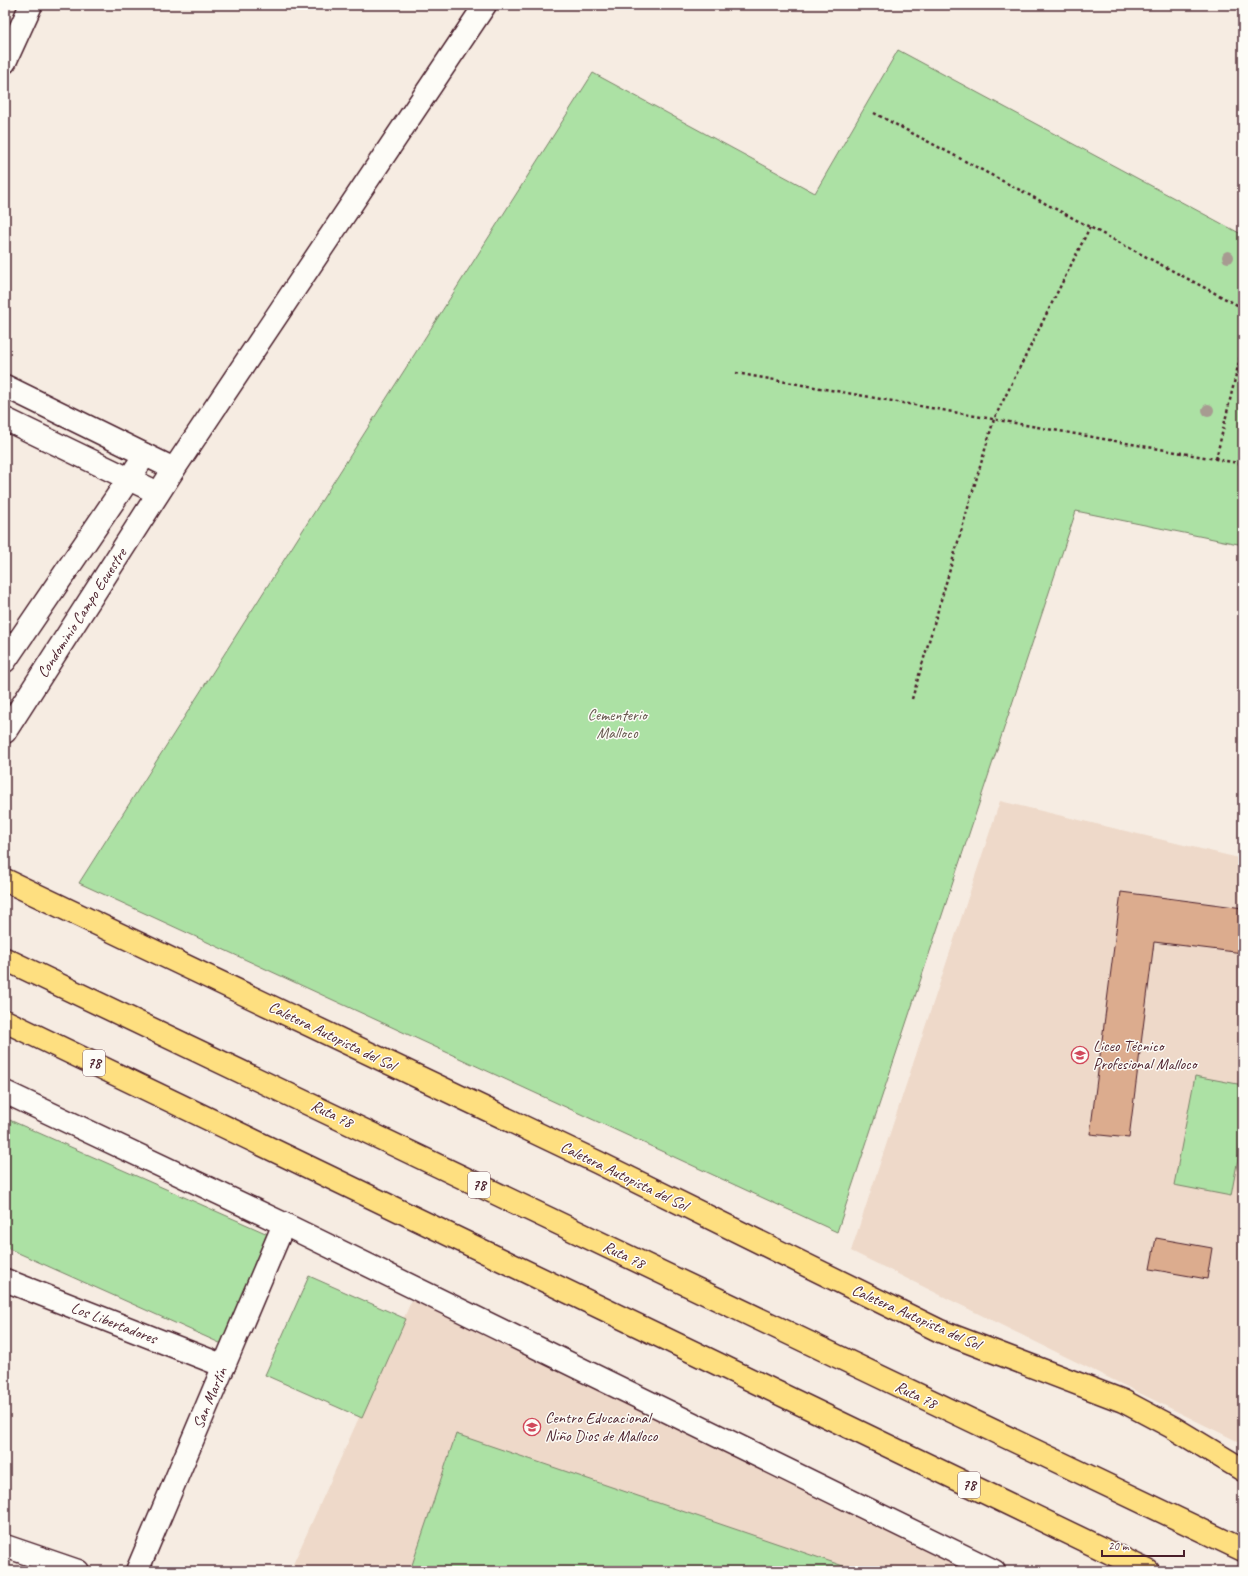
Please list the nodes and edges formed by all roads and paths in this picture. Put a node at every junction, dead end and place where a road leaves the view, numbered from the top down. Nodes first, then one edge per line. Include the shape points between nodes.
1 (32, 5) edge
2 (485, 5) edge
3 (5, 62) edge
4 (874, 113) dead end
5 (1090, 226) junction
6 (1243, 308) edge
7 (1243, 346) edge
8 (736, 373) dead end
9 (5, 386) edge
10 (5, 419) edge
11 (994, 419) junction
12 (145, 455) junction
13 (1216, 459) junction
14 (1243, 464) edge
15 (174, 469) junction
16 (128, 480) junction
17 (158, 493) junction
18 (5, 661) edge
19 (912, 699) dead end
20 (5, 732) edge
21 (5, 880) edge
22 (5, 959) edge
23 (5, 1021) edge
24 (5, 1092) edge
25 (284, 1224) junction
26 (5, 1280) edge
27 (224, 1366) junction
28 (1243, 1470) edge
29 (5, 1546) edge
30 (1243, 1550) edge
31 (78, 1571) edge
32 (137, 1571) edge
33 (994, 1571) edge
34 (1148, 1571) edge

1 - 3 street
2 - 15 street, Condominio Campo Ecuestre
4 - 5 path
5 - 6 path
5 - 11 path
7 - 13 path
8 - 11 path
9 - 12 street
10 - 16 street
11 - 13 path
11 - 19 path
12 - 15 street
12 - 16 street
13 - 14 path
15 - 17 street, Condominio Campo Ecuestre
16 - 17 street
16 - 18 street
17 - 20 street, Condominio Campo Ecuestre
21 - 28 main road, Caletera Autopista del Sol via 597,1162 940,1331 1123,1401
22 - 30 main road, Ruta 78 / 78
23 - 34 main road, 78
24 - 25 street
25 - 27 street, San Martín
25 - 33 street
26 - 27 street, Los Libertadores
27 - 32 street, San Martín
29 - 31 street

